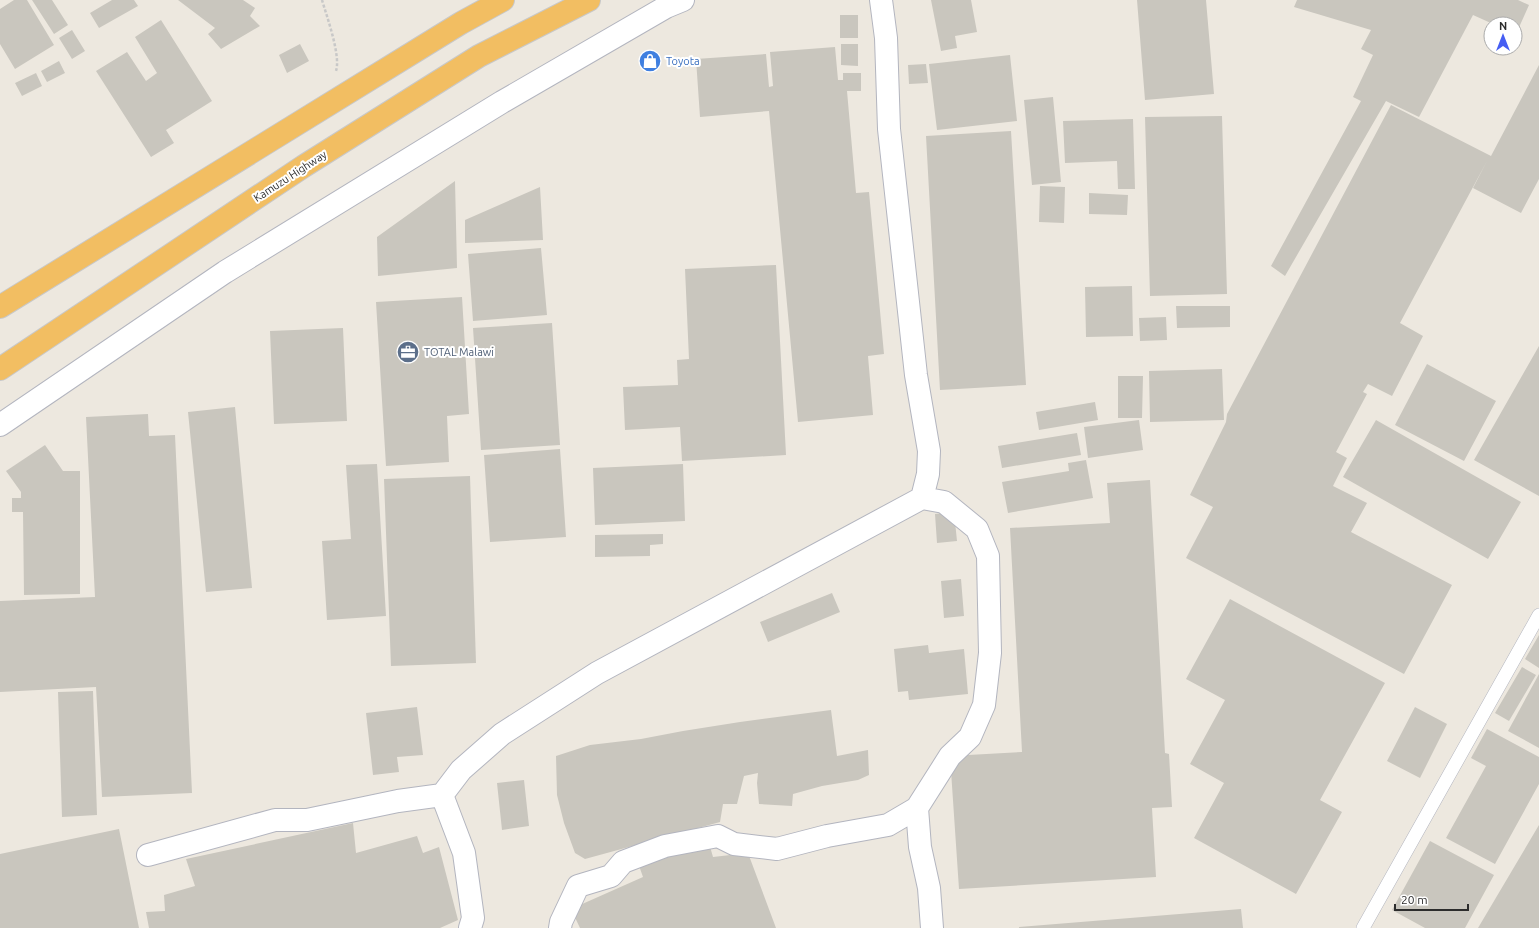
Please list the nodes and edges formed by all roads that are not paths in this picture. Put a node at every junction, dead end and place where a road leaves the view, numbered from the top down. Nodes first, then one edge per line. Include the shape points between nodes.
1 (503, 0) edge
2 (589, 0) edge
3 (683, 0) edge
4 (881, 0) edge
5 (0, 307) edge
6 (0, 369) edge
7 (0, 425) edge
8 (922, 498) junction
9 (1539, 615) edge
10 (442, 795) junction
11 (917, 808) junction
12 (148, 855) dead end
13 (470, 928) edge
14 (560, 928) edge
15 (932, 928) edge
16 (1363, 928) edge

1 - 5 highway via 461,23
2 - 6 highway, Kamuzu Highway via 479,56 304,166
3 - 7 street via 666,7 502,102 225,272
4 - 8 street via 886,38 890,137 916,375 929,451 928,474
8 - 10 street via 597,673 502,734 461,770
8 - 11 street via 944,502 977,529 988,556 990,653 984,704 970,737 950,756
9 - 16 lane
10 - 12 street via 398,801 307,820 275,820
10 - 13 street via 464,853 473,918
11 - 14 street via 888,825 827,836 777,849 734,844 718,836 665,846 623,862 611,876 578,886
11 - 15 street via 920,847 930,888

